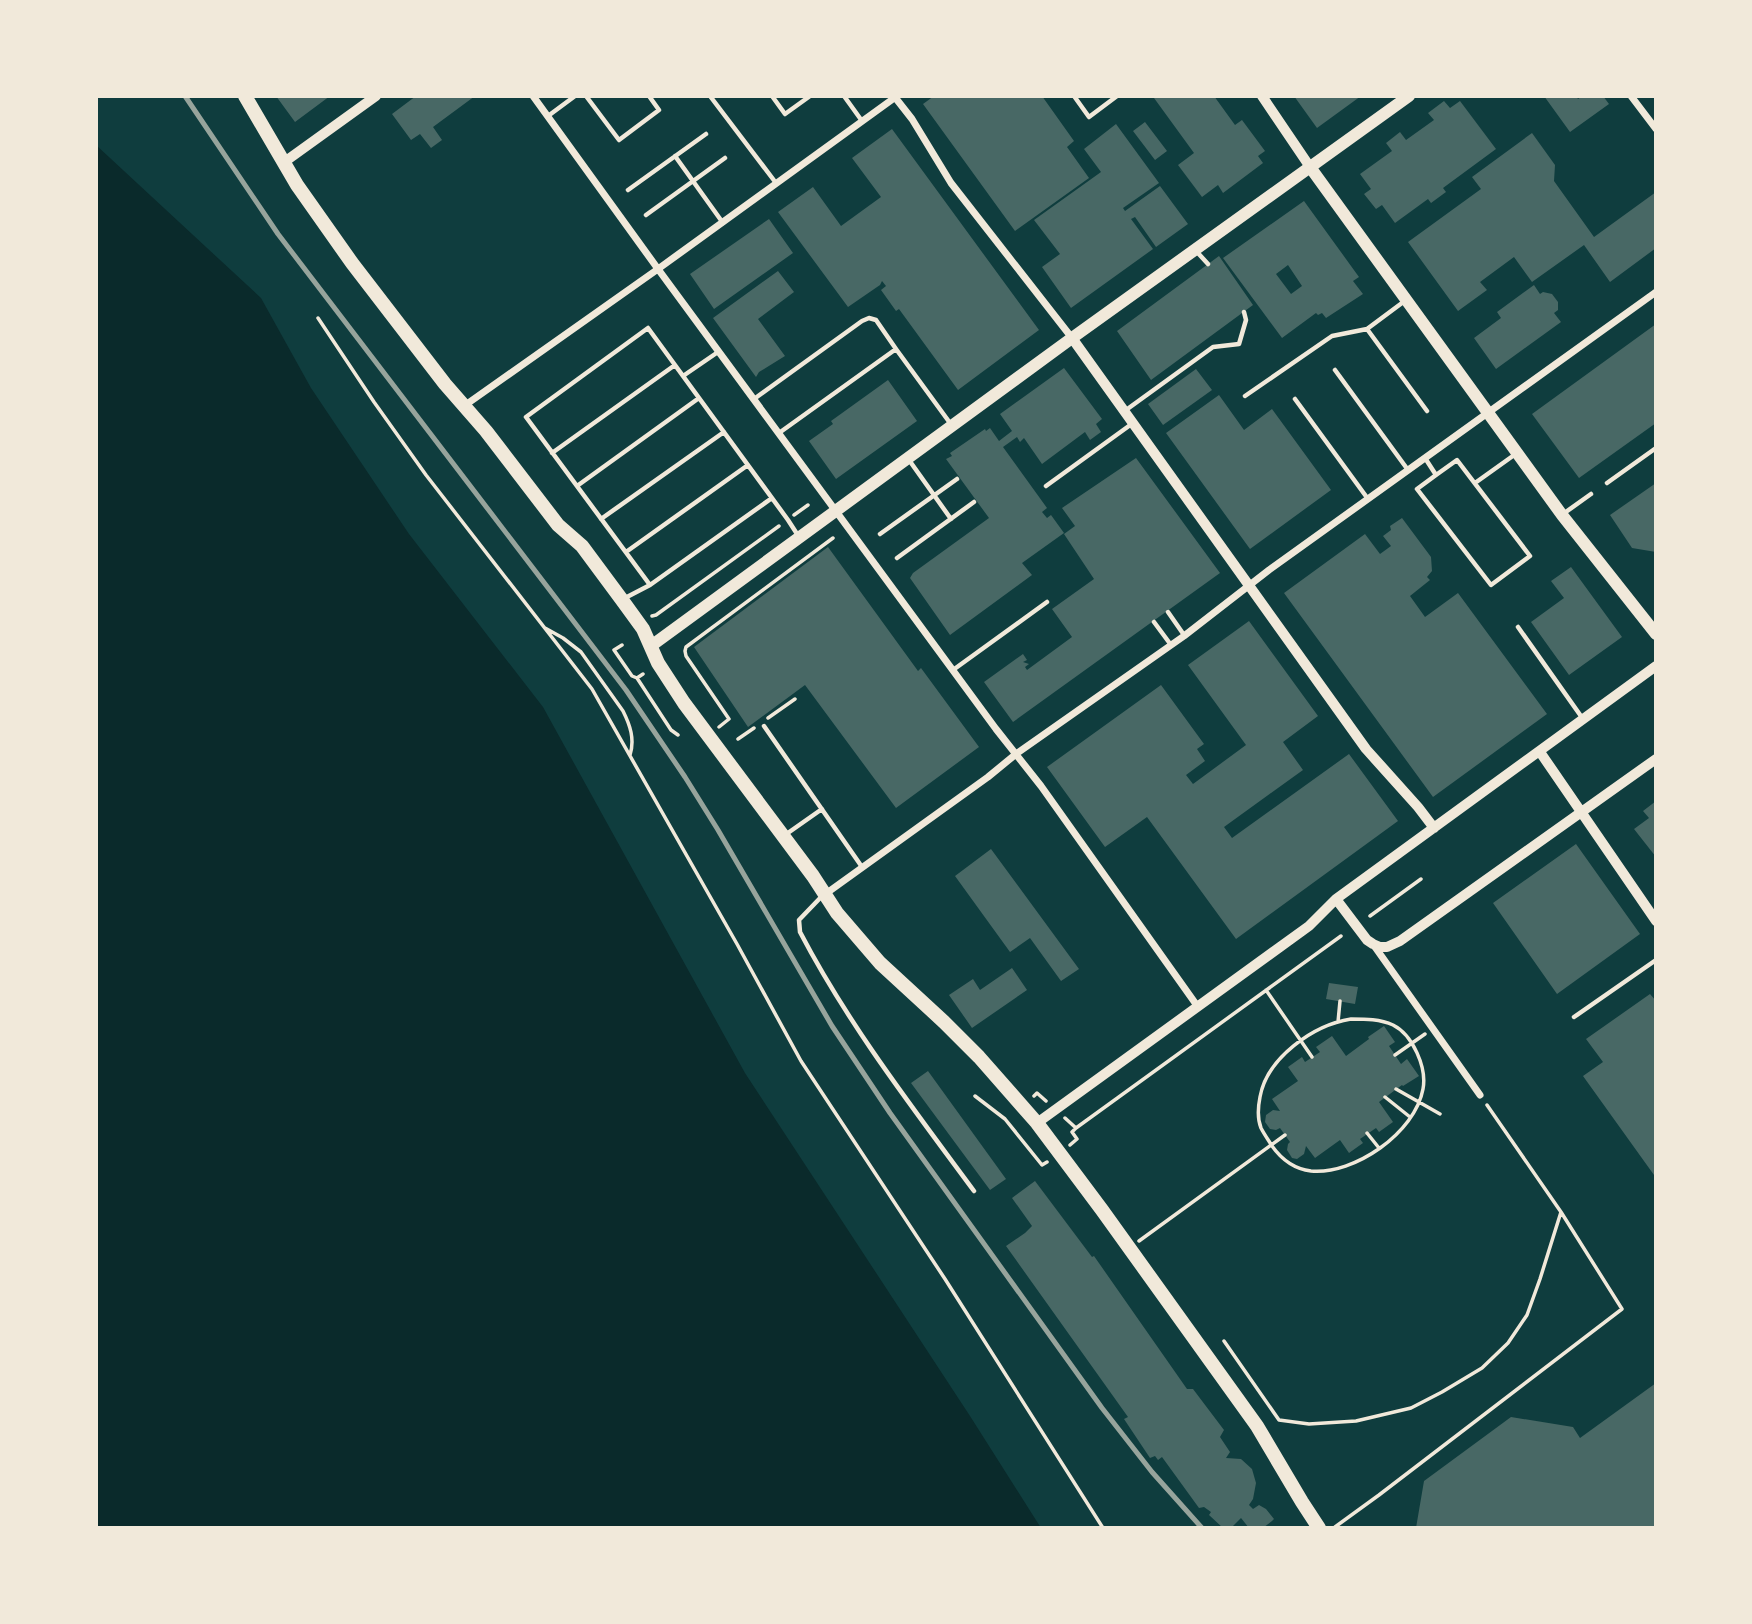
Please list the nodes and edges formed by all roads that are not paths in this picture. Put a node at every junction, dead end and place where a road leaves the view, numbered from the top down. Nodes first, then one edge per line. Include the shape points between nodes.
1 (245, 96) edge
2 (376, 96) edge
3 (534, 96) edge
4 (575, 96) edge
5 (586, 96) edge
6 (649, 96) edge
7 (710, 96) edge
8 (772, 96) edge
9 (810, 96) edge
10 (844, 96) edge
11 (1074, 96) edge
12 (1117, 96) edge
13 (1262, 96) edge
14 (1409, 96) edge
15 (1631, 96) edge
16 (895, 97) edge
17 (548, 116) junction
18 (862, 121) junction
19 (1656, 129) edge
20 (706, 134) dead end
21 (675, 156) junction
22 (726, 158) dead end
23 (283, 163) junction
24 (1310, 167) junction
25 (693, 182) junction
26 (776, 184) junction
27 (628, 190) dead end
28 (646, 215) dead end
29 (723, 223) junction
30 (1195, 250) junction
31 (1208, 264) dead end
32 (658, 269) junction
33 (1656, 292) edge
34 (1406, 300) junction
35 (1244, 312) dead end
36 (1367, 329) junction
37 (1072, 338) junction
38 (896, 349) junction
39 (719, 351) junction
40 (674, 365) junction
41 (1335, 370) dead end
42 (683, 376) junction
43 (1245, 396) dead end
44 (699, 398) junction
45 (754, 399) junction
46 (1295, 399) dead end
47 (464, 406) junction
48 (1125, 411) junction
49 (1427, 411) dead end
50 (1488, 412) junction
51 (1133, 423) junction
52 (953, 427) junction
53 (724, 432) junction
54 (779, 433) junction
55 (1656, 448) edge
56 (552, 453) junction
57 (1517, 453) junction
58 (1424, 458) junction
59 (908, 459) junction
60 (748, 464) junction
61 (1408, 470) junction
62 (1436, 475) junction
63 (957, 479) dead end
64 (1475, 483) junction
65 (1607, 483) dead end
66 (577, 486) junction
67 (1046, 486) dead end
68 (1591, 494) dead end
69 (934, 495) junction
70 (772, 498) junction
71 (1368, 499) junction
72 (974, 502) dead end
73 (836, 512) junction
74 (1562, 515) junction
75 (601, 519) junction
76 (951, 519) junction
77 (880, 534) dead end
78 (799, 538) junction
79 (626, 552) junction
80 (897, 558) dead end
81 (1249, 584) junction
82 (650, 585) junction
83 (622, 600) junction
84 (1047, 602) dead end
85 (1168, 612) dead end
86 (1154, 622) dead end
87 (1518, 627) dead end
88 (1656, 634) edge
89 (1184, 636) junction
90 (651, 646) junction
91 (1171, 646) junction
92 (1656, 666) edge
93 (953, 670) junction
94 (1583, 719) junction
95 (764, 726) dead end
96 (1539, 752) junction
97 (1016, 754) junction
98 (1656, 759) edge
99 (822, 809) junction
100 (1581, 813) junction
101 (1434, 828) junction
102 (783, 836) junction
103 (862, 867) junction
104 (824, 895) junction
105 (1336, 899) junction
106 (1656, 920) edge
107 (1373, 944) junction
108 (1656, 960) edge
109 (1198, 1007) junction
110 (1574, 1017) dead end
111 (1480, 1095) road end
112 (1037, 1124) junction
113 (974, 1191) dead end
114 (1319, 1528) edge

1 - 23 main road
2 - 23 street
3 - 17 street
4 - 17 lane
5 - 6 lane via 619,140 659,110
7 - 26 lane
8 - 9 lane via 785,114
10 - 18 lane
11 - 12 lane via 1089,117
13 - 24 street
14 - 24 main road
15 - 19 street
16 - 18 street
16 - 37 street via 951,183
17 - 32 street
18 - 26 street
20 - 21 lane
21 - 25 lane
21 - 27 lane
22 - 25 lane
23 - 47 main road via 352,263
24 - 30 main road
24 - 34 main road
25 - 28 lane
25 - 29 lane
26 - 29 street
29 - 32 street
30 - 31 lane
30 - 37 main road
32 - 39 street
32 - 47 street
33 - 50 street
34 - 36 lane
34 - 50 main road
35 - 48 lane via 1239,344 1213,347
36 - 43 lane via 1332,336
36 - 49 lane
37 - 48 street
37 - 52 main road
38 - 45 lane via 876,320 866,319
38 - 52 lane
38 - 54 lane
39 - 42 lane
39 - 45 street
40 - 42 lane
40 - 56 lane
40 - 56 lane via 648,328 526,417
41 - 61 lane
42 - 44 lane
44 - 53 lane
44 - 66 lane
45 - 54 street
46 - 71 lane
47 - 83 main road
48 - 51 street
50 - 57 main road
50 - 58 street
51 - 67 lane
51 - 81 street
52 - 59 main road
53 - 60 lane
53 - 75 lane
54 - 73 street
55 - 65 lane
56 - 66 lane
57 - 64 lane
57 - 74 main road
58 - 61 street
58 - 62 lane
59 - 69 lane
59 - 73 main road
60 - 70 lane
60 - 79 lane
61 - 71 street
62 - 64 lane via 1457,460
62 - 64 lane via 1417,489 1491,585 1530,556
63 - 69 lane
66 - 75 lane
68 - 74 lane
69 - 76 lane
69 - 77 lane
70 - 78 lane
70 - 82 lane
71 - 81 street
72 - 76 lane
73 - 78 main road
73 - 93 street
74 - 88 main road
75 - 79 lane
76 - 80 lane
78 - 90 main road
79 - 82 lane
81 - 89 street
81 - 101 street via 1366,749
82 - 83 lane
83 - 90 main road
84 - 93 lane
85 - 89 lane
86 - 91 lane
87 - 94 lane
89 - 91 street
90 - 102 main road via 708,736
91 - 97 street
92 - 94 street
93 - 97 street
94 - 96 street
95 - 99 lane
96 - 100 street
96 - 101 street
97 - 103 street
97 - 109 street
98 - 100 street
99 - 102 lane
99 - 103 lane
100 - 106 street
100 - 107 street via 1400,942 1387,947
101 - 105 street
102 - 104 main road
103 - 104 street
104 - 112 main road via 873,956 944,1022
104 - 113 lane via 799,920 800,932 839,1002
105 - 107 street
105 - 109 street via 1310,926
107 - 111 street
108 - 110 lane
109 - 112 street
112 - 114 main road via 1257,1426

